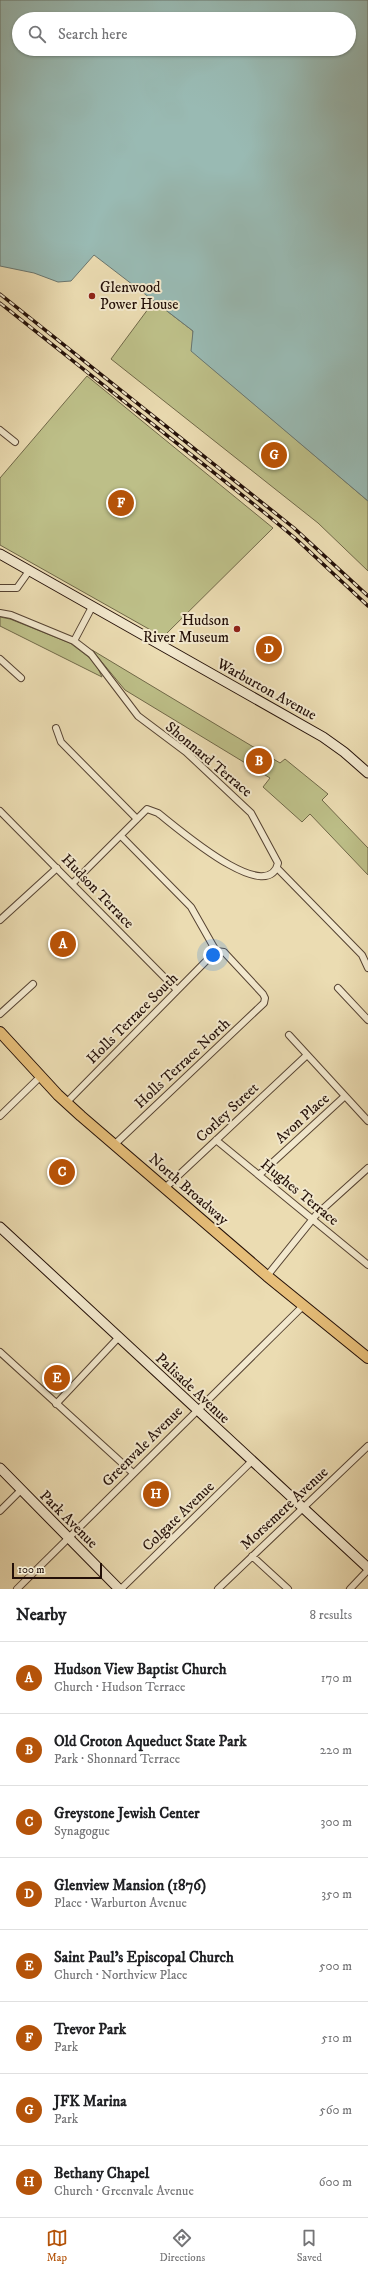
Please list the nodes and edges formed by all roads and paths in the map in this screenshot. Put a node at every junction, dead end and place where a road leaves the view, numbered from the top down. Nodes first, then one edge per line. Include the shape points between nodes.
1 (0, 430) edge
2 (15, 442) dead end
3 (0, 554) edge
4 (29, 570) junction
5 (0, 588) edge
6 (92, 607) junction
7 (0, 613) edge
8 (74, 641) junction
9 (0, 659) edge
10 (22, 678) dead end
11 (56, 728) dead end
12 (368, 773) edge
13 (0, 811) edge
14 (137, 819) junction
15 (121, 836) junction
16 (56, 868) junction
17 (277, 868) junction
18 (72, 884) junction
19 (0, 920) edge
20 (216, 951) junction
21 (367, 964) edge
22 (33, 984) dead end
23 (338, 988) dead end
24 (177, 990) junction
25 (0, 1014) edge
26 (368, 1020) edge
27 (0, 1032) edge
28 (289, 1035) dead end
29 (307, 1055) junction
30 (40, 1076) junction
31 (345, 1096) junction
32 (66, 1103) junction
33 (0, 1116) edge
34 (368, 1121) edge
35 (216, 1140) junction
36 (114, 1144) junction
37 (368, 1168) edge
38 (259, 1175) junction
39 (165, 1188) junction
40 (313, 1220) junction
41 (0, 1227) edge
42 (367, 1263) edge
43 (267, 1276) junction
44 (304, 1305) junction
45 (119, 1337) junction
46 (0, 1352) edge
47 (368, 1358) edge
48 (56, 1404) junction
49 (196, 1410) junction
50 (368, 1446) edge
51 (252, 1461) junction
52 (0, 1468) edge
53 (133, 1473) junction
54 (21, 1490) junction
55 (303, 1508) junction
56 (0, 1511) edge
57 (69, 1538) junction
58 (252, 1556) junction
59 (368, 1569) edge
60 (17, 1589) edge
61 (120, 1589) edge
62 (218, 1589) edge
63 (288, 1589) edge
64 (350, 1589) edge

1 - 2 street
3 - 4 street, Warburton Avenue
4 - 5 street via 17,588
4 - 6 street, Warburton Avenue
6 - 8 street
6 - 12 street, Warburton Avenue via 323,737
7 - 8 street, Shonnard Terrace via 11,615
8 - 17 street, Shonnard Terrace via 97,660 138,716 186,752 251,813 273,851 278,863
9 - 10 street
11 - 14 street via 61,742
13 - 16 street, Hudson Terrace
14 - 15 street
14 - 17 street via 147,810 158,813 220,860 247,873 263,877 270,875
15 - 18 street
15 - 20 street via 191,907
16 - 18 street, Hudson Terrace
16 - 19 street
17 - 21 street
18 - 24 street, Hudson Terrace
20 - 24 street, Holls Terrace South
20 - 36 street, Holls Terrace North via 224,952 265,998 260,1008
22 - 25 street
23 - 26 street
24 - 32 street, Holls Terrace South
27 - 30 main road, North Broadway
28 - 29 street
29 - 31 street
29 - 35 street, Corley Street
30 - 32 main road, North Broadway
30 - 33 street
31 - 34 street
31 - 38 street, Avon Place
32 - 36 main road, North Broadway
35 - 38 street, Hughes Terrace
35 - 39 street, Corley Street
36 - 39 main road, North Broadway
37 - 40 street
38 - 40 street, Hughes Terrace
39 - 43 main road, North Broadway
40 - 42 street, Hughes Terrace
40 - 43 street
41 - 45 street, Palisade Avenue
43 - 44 main road, North Broadway
44 - 47 main road, North Broadway
44 - 49 street, Greenvale Avenue
45 - 48 street
45 - 49 street, Palisade Avenue
46 - 48 street
48 - 53 street
49 - 51 street, Palisade Avenue
49 - 53 street, Greenvale Avenue
50 - 55 street, Morsemere Avenue
51 - 55 street, Palisade Avenue
51 - 61 street, Colgate Avenue
52 - 54 street, Park Avenue
53 - 57 street, Greenvale Avenue
54 - 56 street
54 - 57 street, Park Avenue
55 - 58 street, Morsemere Avenue
55 - 59 street, Palisade Avenue
57 - 60 street, Greenvale Avenue
57 - 61 street, Park Avenue
58 - 62 street, Morsemere Avenue
58 - 63 street
59 - 64 street

